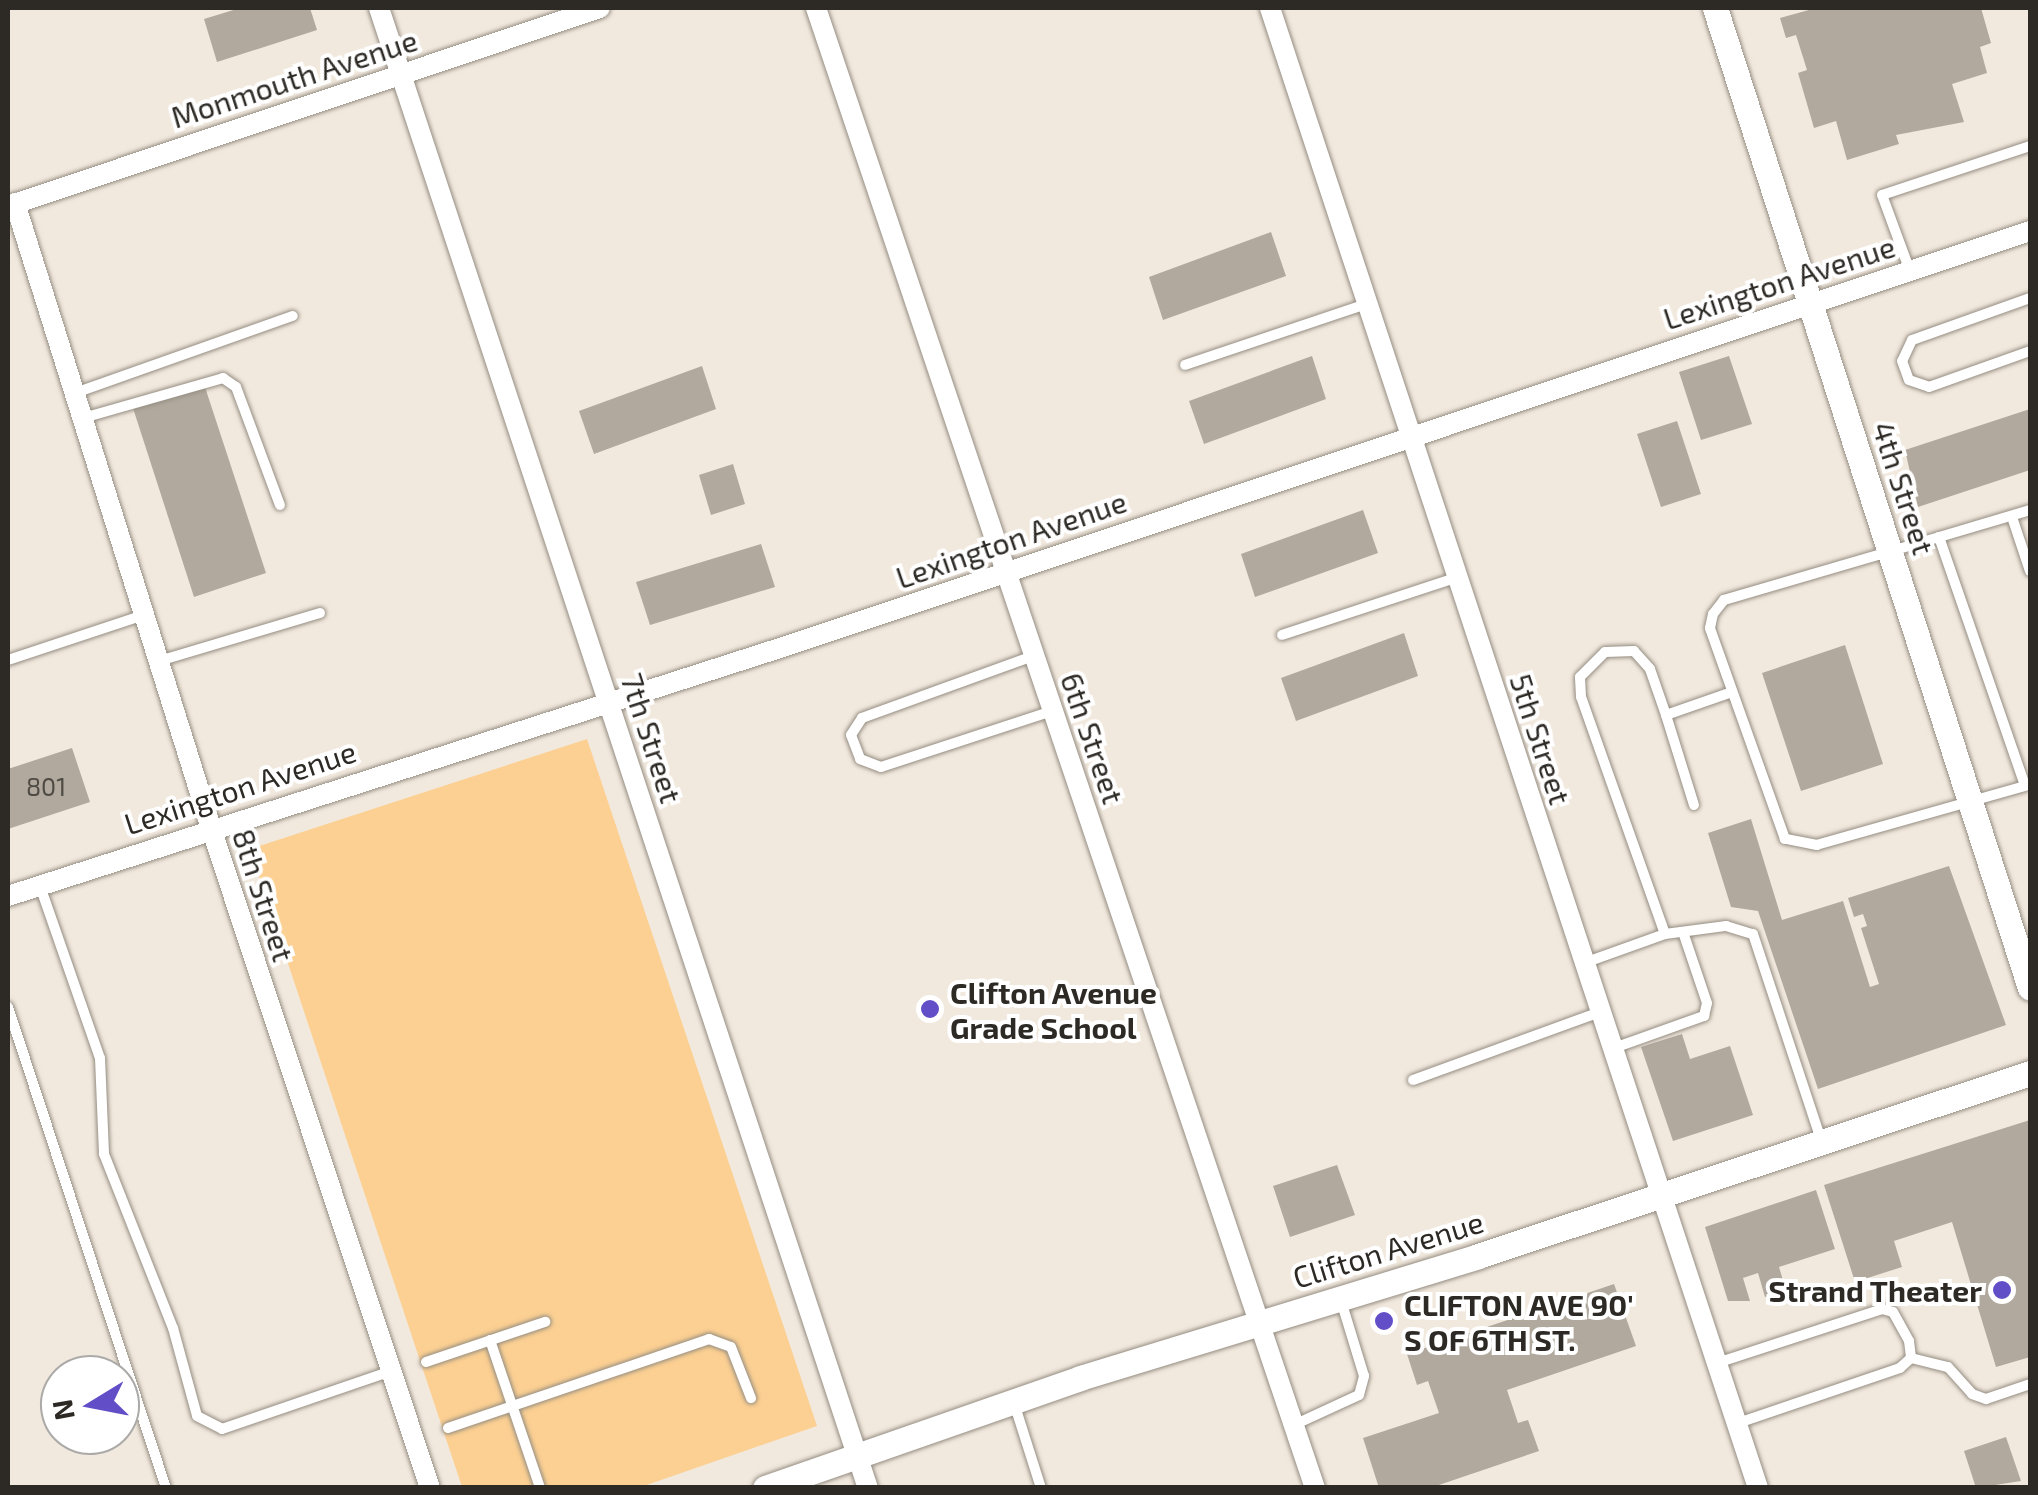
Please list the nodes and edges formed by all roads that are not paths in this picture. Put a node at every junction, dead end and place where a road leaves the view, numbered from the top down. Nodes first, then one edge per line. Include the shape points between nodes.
1 (379, 8) edge
2 (600, 8) edge
3 (816, 8) edge
4 (1270, 8) edge
5 (1715, 8) edge
6 (401, 74) junction
7 (2030, 146) edge
8 (11, 204) edge
9 (2030, 232) edge
10 (1910, 271) junction
11 (2030, 298) edge
12 (1366, 304) junction
13 (1811, 304) junction
14 (292, 316) dead end
15 (2030, 351) edge
16 (1185, 365) dead end
17 (74, 393) junction
18 (82, 418) junction
19 (1408, 437) junction
20 (280, 505) dead end
21 (2030, 510) edge
22 (2012, 516) junction
23 (1940, 537) junction
24 (1890, 550) junction
25 (2030, 571) edge
26 (1005, 572) junction
27 (1456, 578) junction
28 (320, 613) dead end
29 (144, 614) junction
30 (1282, 635) dead end
31 (1033, 656) junction
32 (8, 660) edge
33 (158, 662) junction
34 (1732, 692) junction
35 (608, 701) junction
36 (1052, 712) junction
37 (1666, 716) junction
38 (2028, 785) edge
39 (1970, 801) junction
40 (1694, 804) dead end
41 (210, 828) junction
42 (39, 885) junction
43 (8, 896) edge
44 (1683, 932) junction
45 (1665, 934) junction
46 (1584, 963) junction
47 (2030, 988) edge
48 (8, 1007) edge
49 (1600, 1012) junction
50 (1612, 1048) junction
51 (2030, 1073) edge
52 (1413, 1080) dead end
53 (1821, 1141) junction
54 (1661, 1194) junction
55 (1340, 1298) junction
56 (546, 1322) dead end
57 (1264, 1322) junction
58 (490, 1340) junction
59 (1911, 1358) junction
60 (426, 1362) dead end
61 (1716, 1363) junction
62 (391, 1371) junction
63 (2030, 1384) edge
64 (750, 1398) dead end
65 (1014, 1401) junction
66 (512, 1408) junction
67 (1736, 1423) junction
68 (1296, 1424) junction
69 (448, 1428) dead end
70 (858, 1456) junction
71 (166, 1488) edge
72 (430, 1488) edge
73 (540, 1488) edge
74 (765, 1488) edge
75 (868, 1488) edge
76 (1041, 1488) edge
77 (1316, 1488) edge
78 (1758, 1488) edge

1 - 6 street, 7th Street
2 - 6 street, Monmouth Avenue
3 - 26 street, 6th Street
4 - 12 street, 5th Street
5 - 13 street, 4th Street
6 - 8 street, Monmouth Avenue
6 - 35 street, 7th Street
7 - 10 lane via 1882,195
8 - 17 street, 8th Street
9 - 10 street, Lexington Avenue
10 - 13 street, Lexington Avenue
11 - 15 lane via 1912,340 1902,362 1909,380 1929,387
12 - 16 lane
12 - 19 street, 5th Street
13 - 19 street, Lexington Avenue
13 - 24 street, 4th Street
14 - 17 lane
17 - 18 street, 8th Street
18 - 20 lane via 223,378 236,387
18 - 29 street, 8th Street
19 - 26 street, Lexington Avenue
19 - 27 street, 5th Street
21 - 22 lane
22 - 23 lane
22 - 25 lane
23 - 24 lane
23 - 38 lane
24 - 34 lane via 1724,600 1710,628
24 - 39 street, 4th Street
26 - 31 street, 6th Street
26 - 35 street, Lexington Avenue
27 - 30 lane
27 - 46 street, 5th Street
28 - 33 lane
29 - 32 lane
29 - 33 street, 8th Street
31 - 36 street, 6th Street
31 - 36 lane via 862,718 851,734 860,758 880,767
33 - 41 street, 8th Street
34 - 37 lane
34 - 39 lane via 1774,819 1785,839 1799,846
35 - 41 street, Lexington Avenue
35 - 70 street, 7th Street
36 - 57 street, 6th Street
37 - 40 lane
37 - 45 lane via 1650,669 1634,651 1606,652 1580,677
38 - 39 lane
39 - 47 street, 4th Street
41 - 42 street, Lexington Avenue
41 - 62 street, 8th Street
42 - 43 street, Lexington Avenue
42 - 62 lane via 100,1058 104,1154 204,1425 222,1429
44 - 45 lane
44 - 50 lane via 1706,1003 1704,1016
44 - 53 lane via 1726,926 1753,934
45 - 46 lane
46 - 49 street, 5th Street
48 - 71 lane
49 - 50 street, 5th Street
49 - 52 lane
50 - 54 street, 5th Street
51 - 53 street, Clifton Avenue
53 - 54 street, Clifton Avenue
54 - 55 street, Clifton Avenue
54 - 61 street, 5th Street
55 - 57 street, Clifton Avenue
55 - 68 lane via 1364,1376 1359,1395
56 - 58 lane
57 - 65 street, Clifton Avenue
57 - 68 street, 6th Street
58 - 60 lane
58 - 66 lane
59 - 61 lane via 1901,1322 1882,1309
59 - 63 lane via 1948,1367 1972,1394 1986,1399
59 - 67 lane via 1900,1368
61 - 67 street, 5th Street
62 - 72 street, 8th Street
64 - 66 lane via 731,1348 710,1339
65 - 70 street, Clifton Avenue
65 - 76 lane
66 - 69 lane
66 - 73 lane
67 - 78 street, 5th Street
68 - 77 street, 6th Street
70 - 74 street, Clifton Avenue
70 - 75 street, 7th Street

